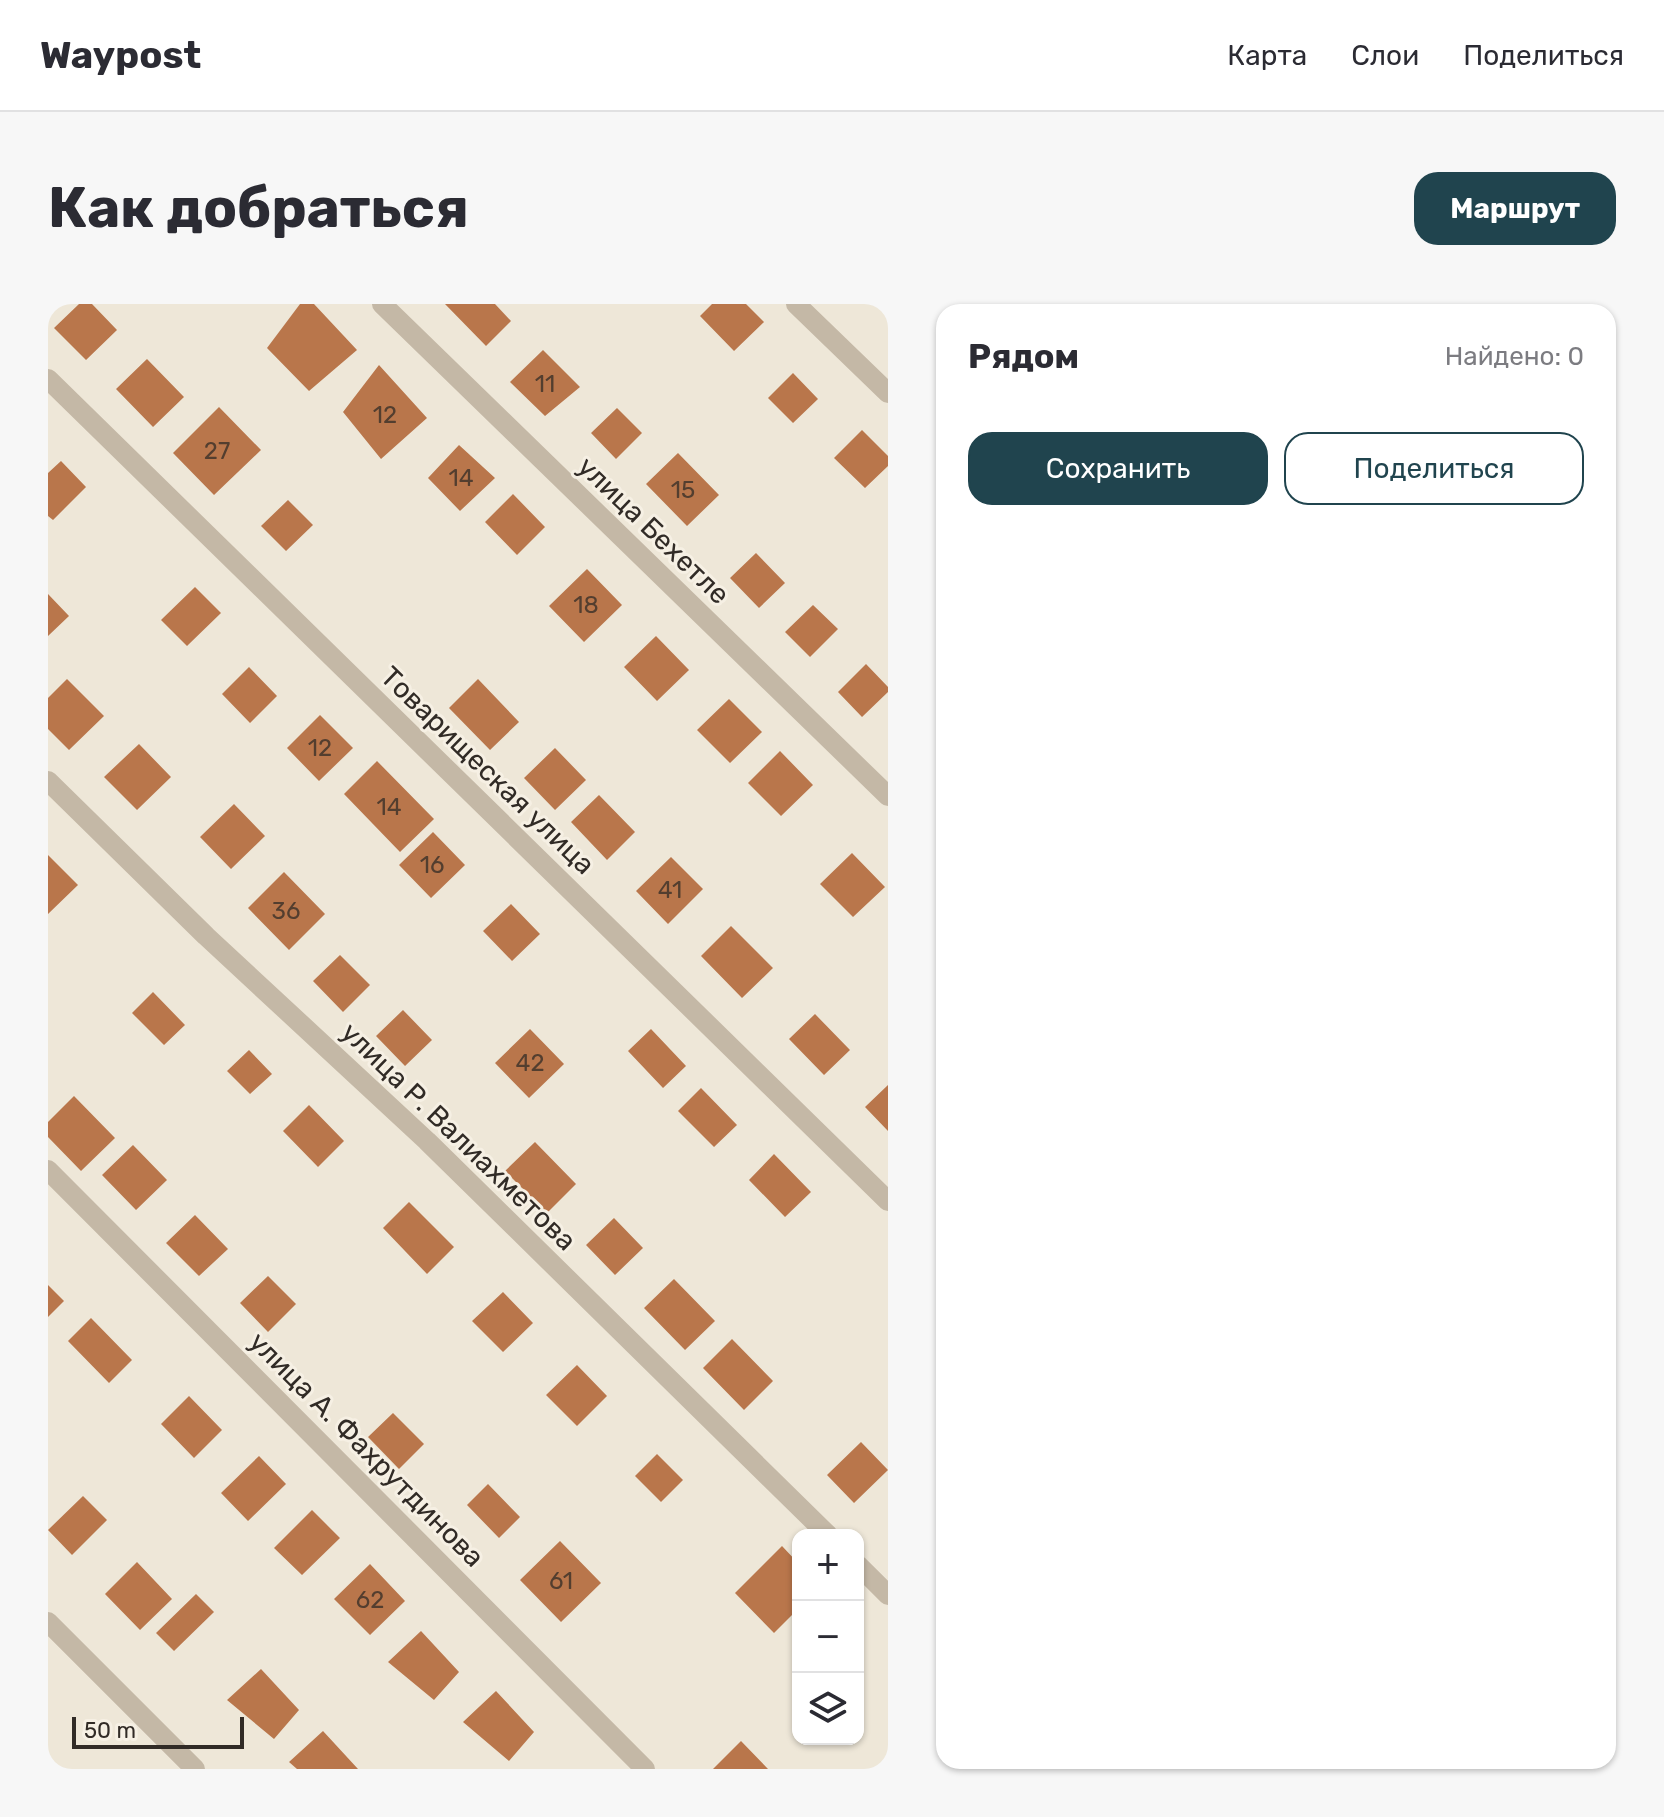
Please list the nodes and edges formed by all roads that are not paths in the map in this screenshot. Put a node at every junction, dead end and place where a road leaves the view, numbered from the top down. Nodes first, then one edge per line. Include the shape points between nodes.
1 (382, 304) edge
2 (796, 304) edge
3 (48, 379) edge
4 (888, 393) edge
5 (48, 781) edge
6 (888, 796) edge
7 (48, 1170) edge
8 (888, 1201) edge
9 (822, 1529) edge
10 (864, 1571) edge
11 (888, 1595) edge
12 (48, 1622) edge
13 (195, 1769) edge
14 (645, 1769) edge

1 - 6 street, улица Бехетле
2 - 4 street
3 - 8 street, Товарищеская улица
5 - 9 street, улица Р. Валиахметова via 427,1141
7 - 14 street, улица А. Фахрутдинова
10 - 11 street
12 - 13 street

